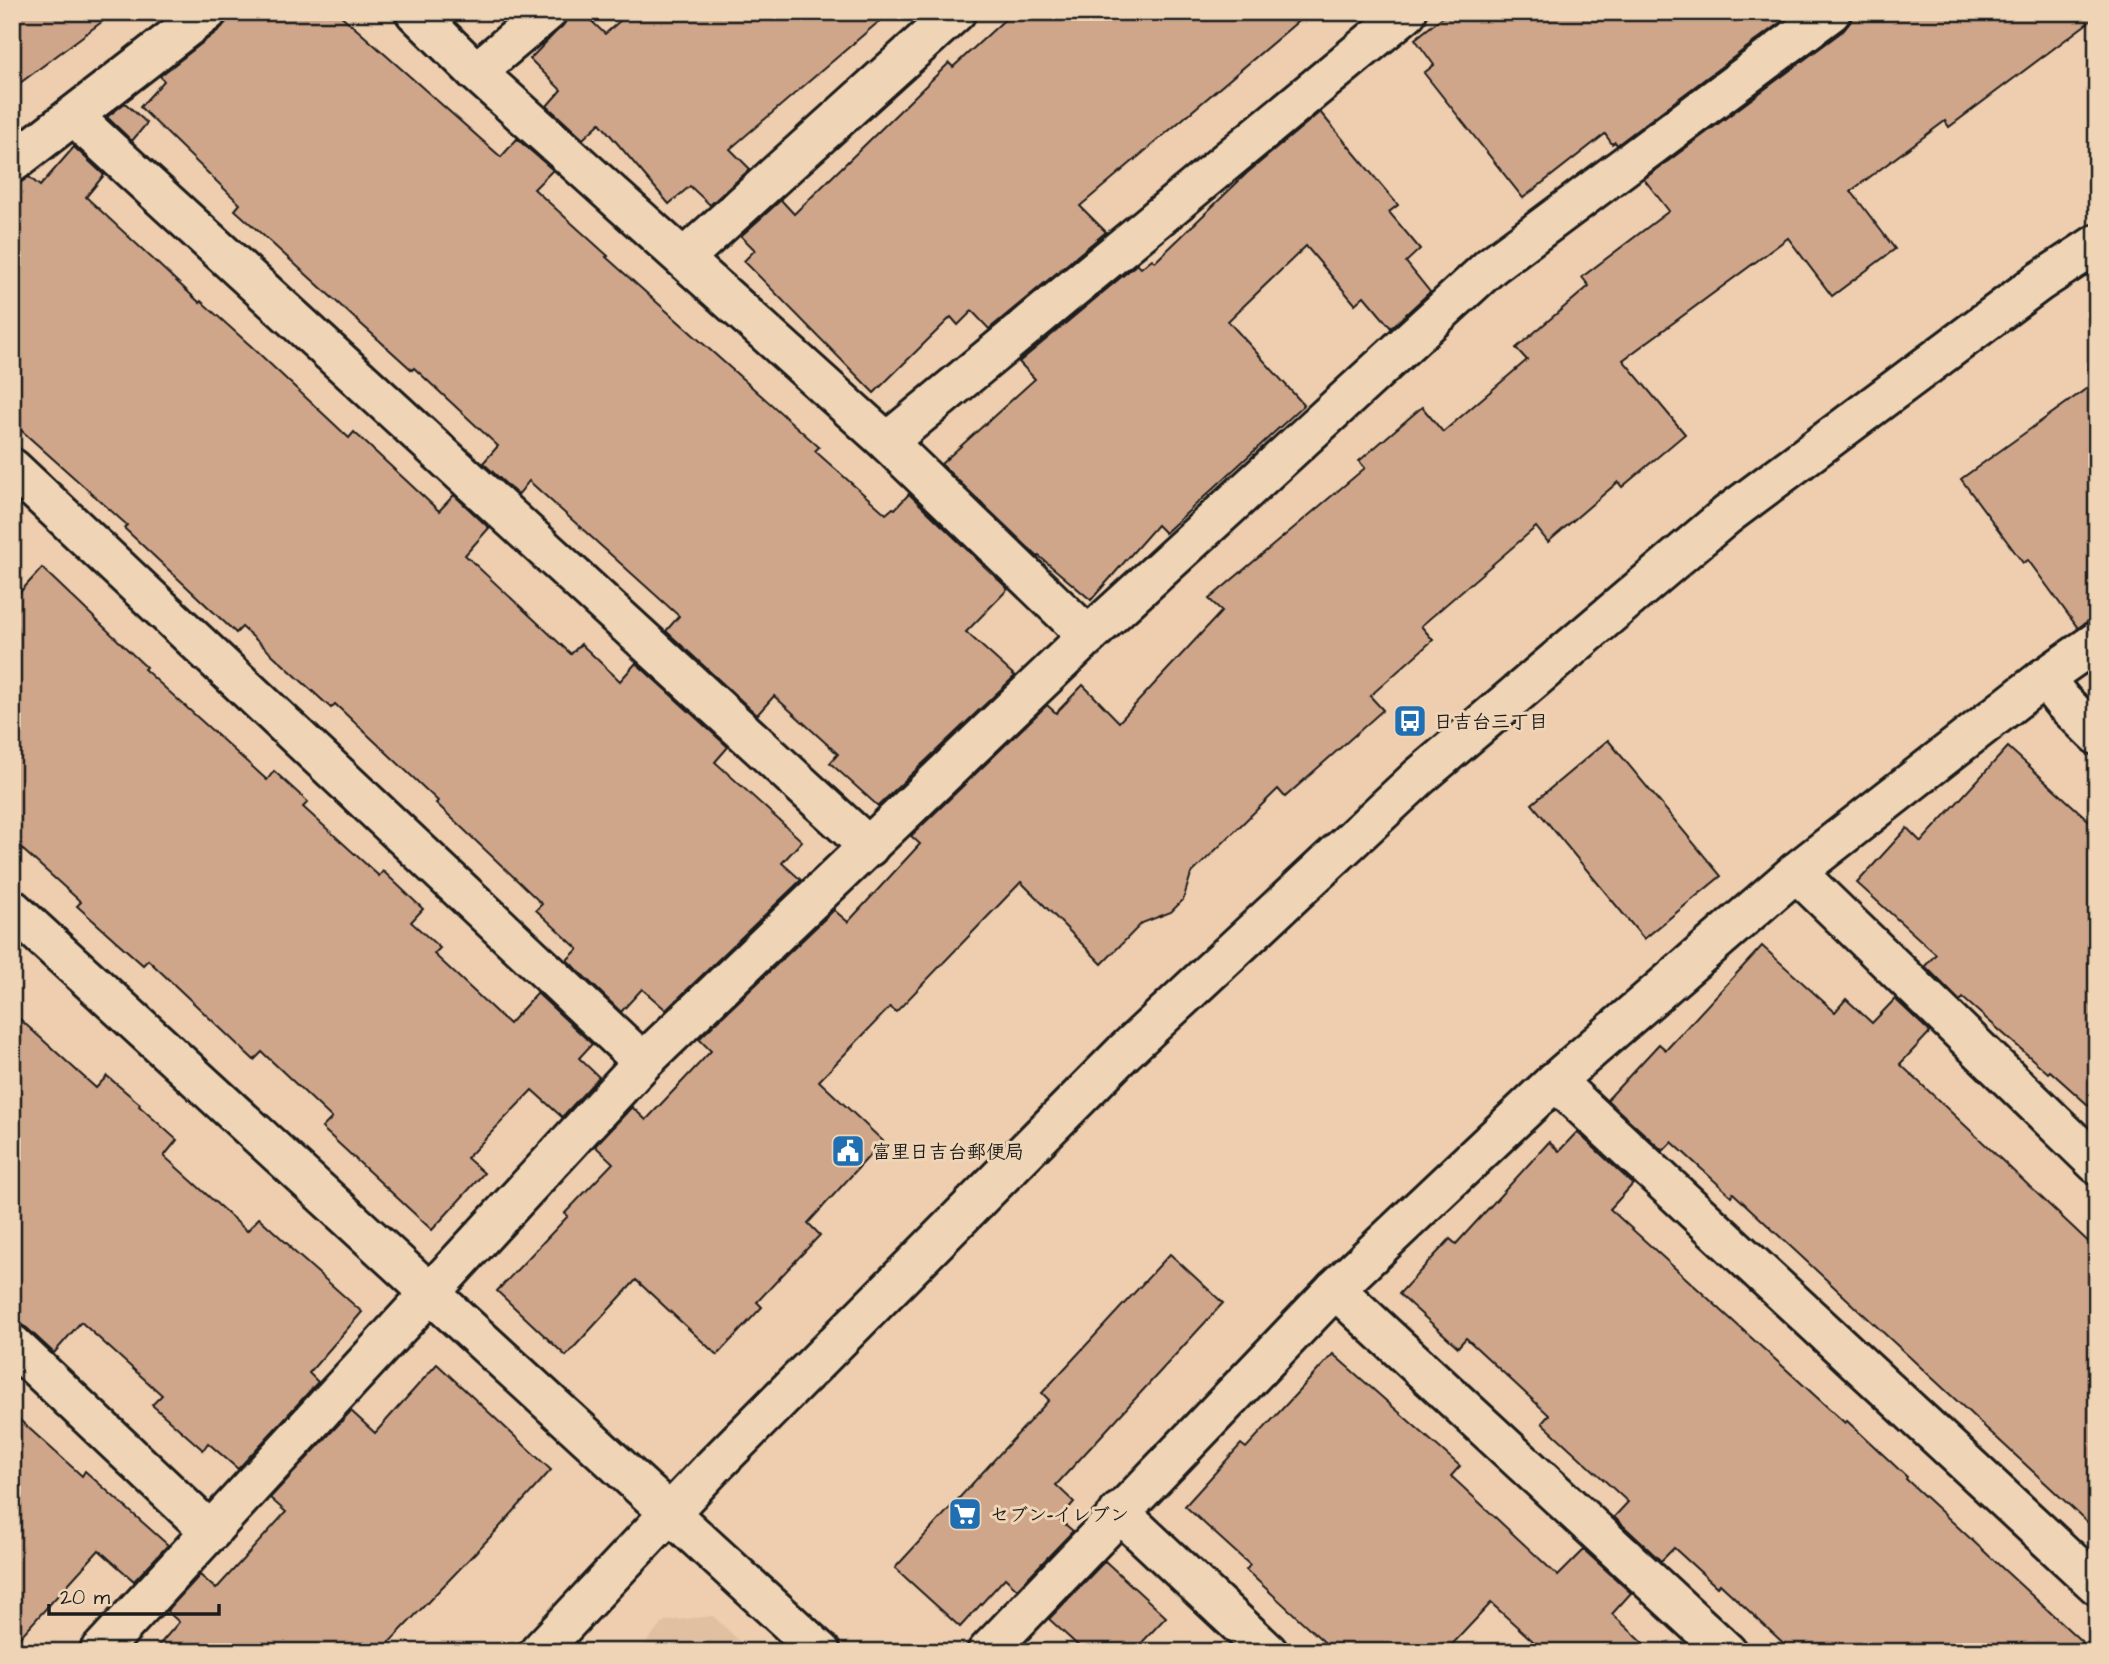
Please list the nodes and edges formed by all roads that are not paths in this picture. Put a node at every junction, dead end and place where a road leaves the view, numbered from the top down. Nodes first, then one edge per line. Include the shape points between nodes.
1 (206, 12) edge
2 (415, 12) edge
3 (547, 12) edge
4 (956, 12) edge
5 (1407, 12) edge
6 (1831, 12) edge
7 (476, 72) junction
8 (74, 117) junction
9 (12, 163) edge
10 (2097, 244) edge
11 (684, 258) junction
12 (887, 442) junction
13 (12, 468) edge
14 (1088, 636) junction
15 (2097, 641) edge
16 (2044, 678) junction
17 (2097, 735) edge
18 (869, 847) junction
19 (1796, 872) junction
20 (12, 909) edge
21 (643, 1062) junction
22 (1555, 1081) junction
23 (2097, 1164) edge
24 (1335, 1289) junction
25 (431, 1293) junction
26 (12, 1345) edge
27 (669, 1512) junction
28 (1119, 1512) junction
29 (211, 1532) junction
30 (2097, 1585) edge
31 (99, 1652) edge
32 (539, 1652) edge
33 (821, 1652) edge
34 (987, 1652) edge
35 (1268, 1652) edge
36 (1727, 1652) edge

1 - 8 street
2 - 7 street
3 - 7 street
4 - 11 street
5 - 12 street
6 - 14 street via 1491,266
7 - 11 street
8 - 9 street
8 - 18 street
10 - 27 street via 1727,515 1419,777 1124,1052
11 - 12 street
12 - 14 street
13 - 21 street
14 - 18 street
15 - 16 street
16 - 17 street
16 - 19 street
18 - 21 street
19 - 22 street
19 - 23 street
20 - 25 street
21 - 25 street
22 - 24 street
22 - 30 street
24 - 28 street
24 - 36 street
25 - 27 street
25 - 29 street
26 - 29 street
27 - 32 street
27 - 33 street
28 - 34 street
28 - 35 street
29 - 31 street

